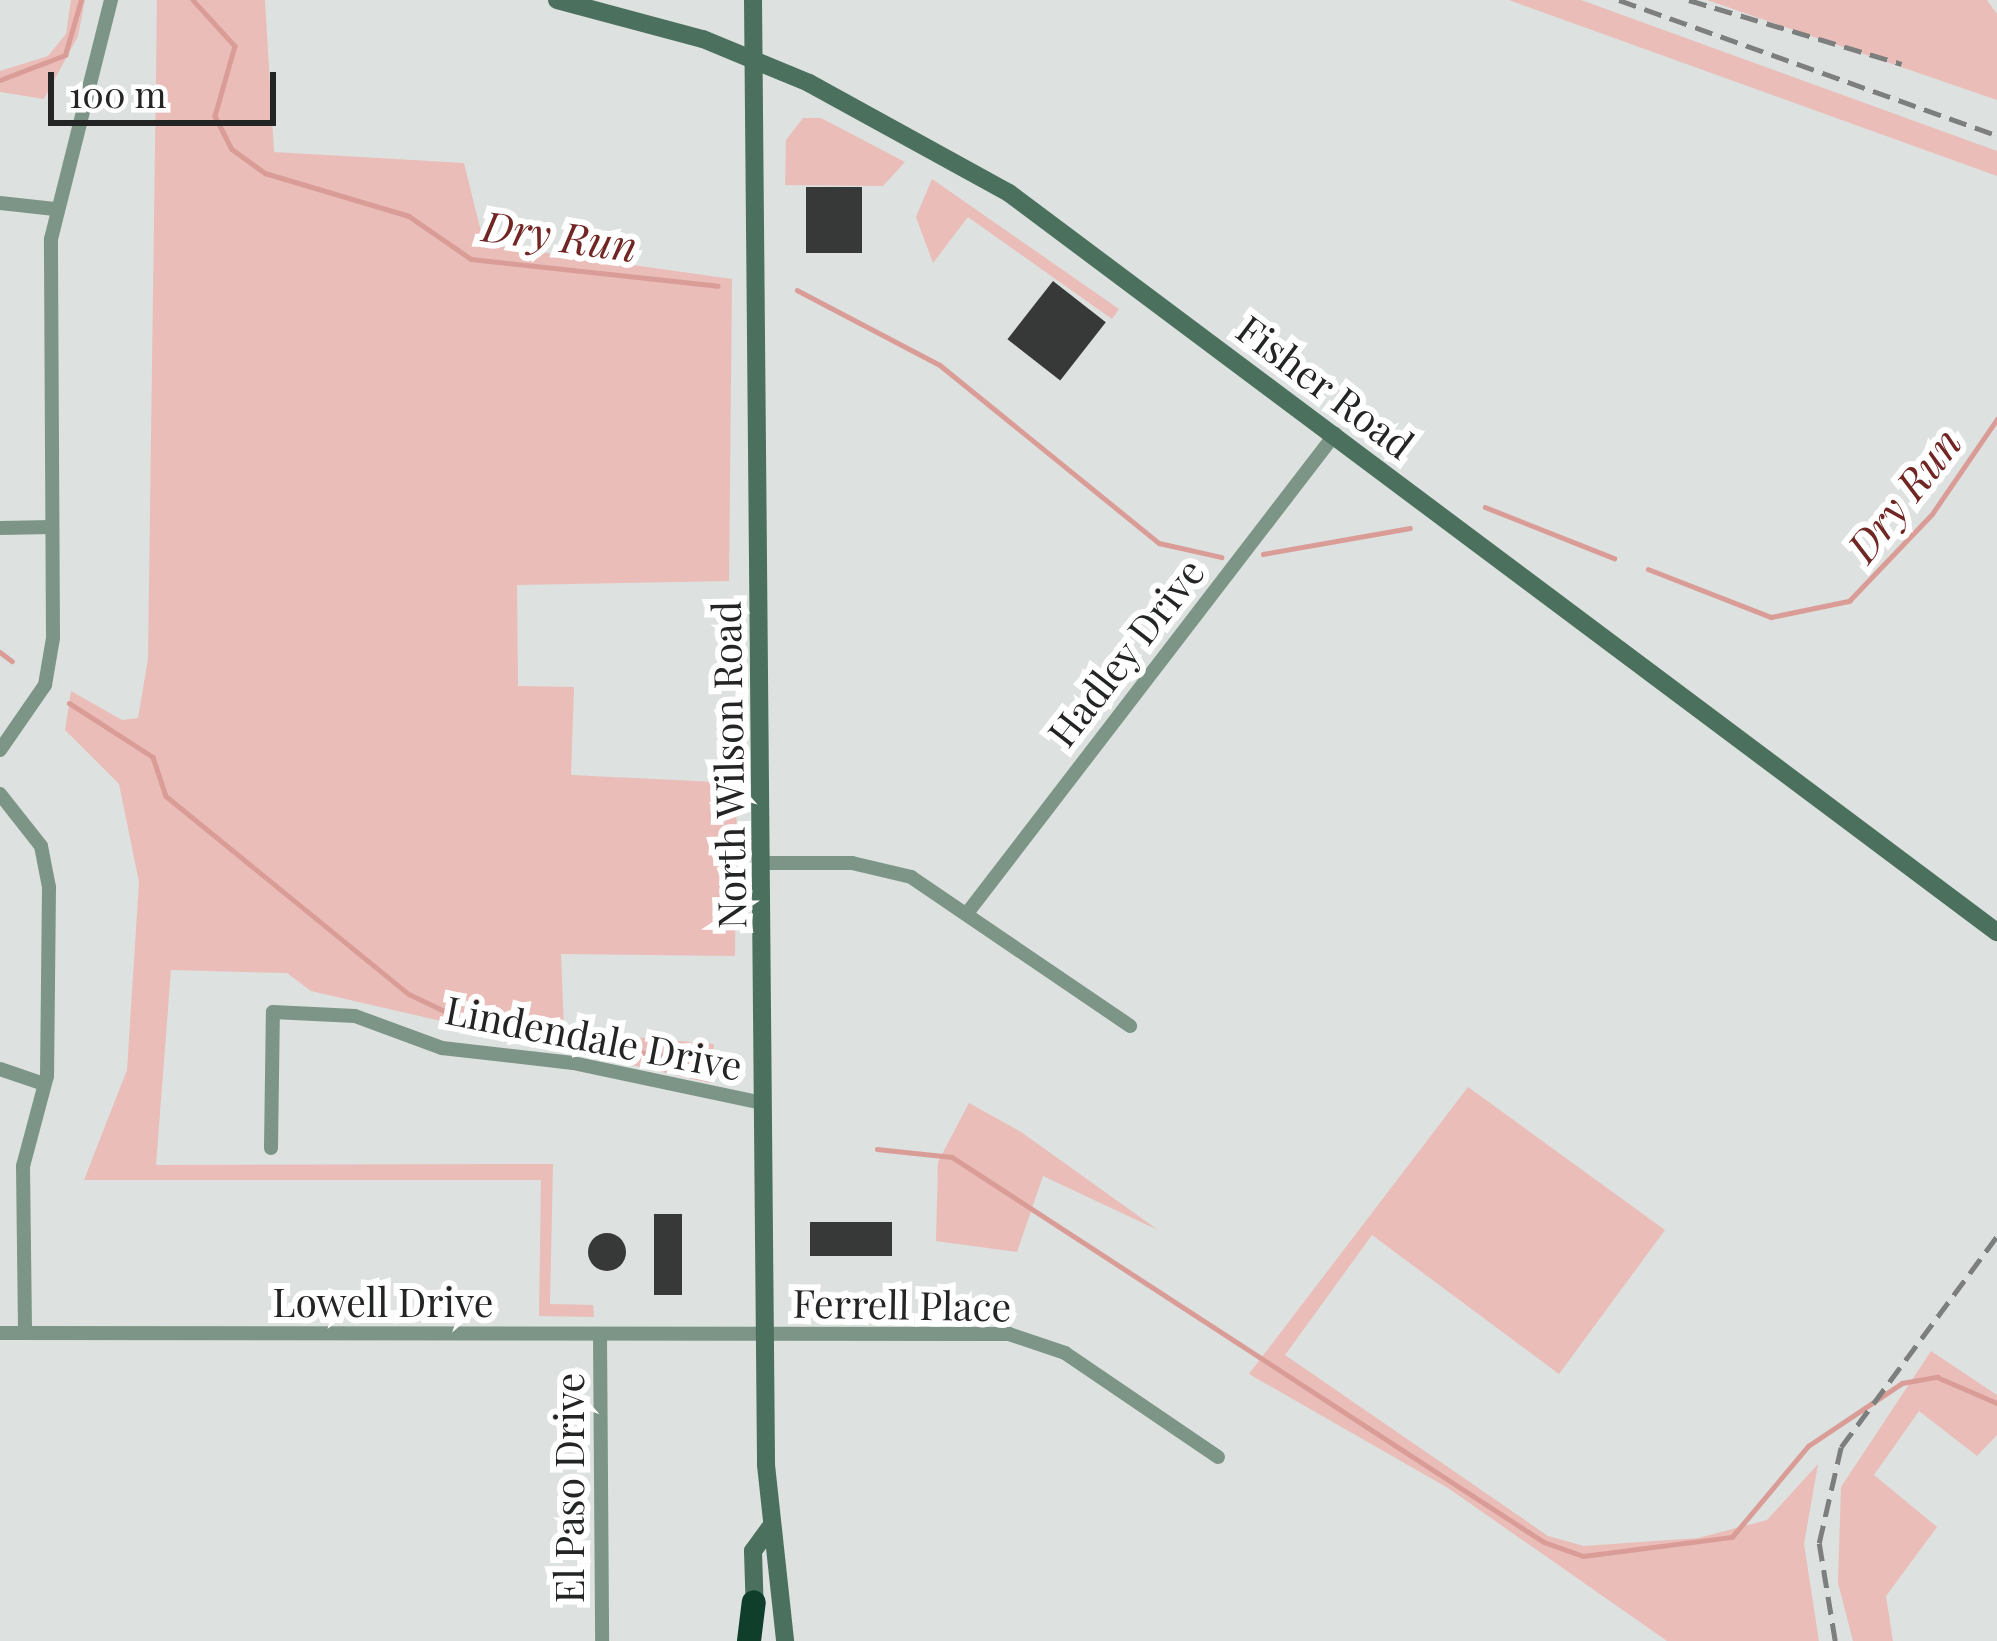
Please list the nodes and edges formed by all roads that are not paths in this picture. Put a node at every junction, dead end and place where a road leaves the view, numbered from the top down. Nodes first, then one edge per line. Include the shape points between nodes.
1 (111, 0) edge
2 (557, 0) edge
3 (753, 0) edge
4 (753, 60) junction
5 (0, 203) edge
6 (55, 208) junction
7 (1335, 434) junction
8 (0, 527) edge
9 (52, 527) junction
10 (0, 750) edge
11 (0, 794) edge
12 (761, 863) junction
13 (968, 911) junction
14 (1997, 932) edge
15 (1130, 1026) dead end
16 (0, 1069) edge
17 (44, 1084) junction
18 (762, 1103) junction
19 (271, 1148) dead end
20 (0, 1333) edge
21 (25, 1333) junction
22 (600, 1334) junction
23 (766, 1336) junction
24 (1218, 1457) dead end
25 (770, 1529) junction
26 (754, 1602) joint
27 (602, 1641) edge
28 (752, 1641) edge
29 (785, 1641) edge

1 - 6 street
2 - 4 main road, Fisher Road
3 - 4 main road, North Wilson Road
4 - 7 main road, Fisher Road via 1009,193
4 - 12 main road, North Wilson Road
5 - 6 street
6 - 9 street
7 - 13 street, Hadley Drive
7 - 14 main road, Fisher Road
8 - 9 street
9 - 10 street via 45,685
11 - 17 street via 31,827 46,867
12 - 13 street via 888,869
12 - 18 main road, North Wilson Road
13 - 15 street
16 - 17 street
17 - 21 street via 23,1166
18 - 19 street, Lindendale Drive via 573,1063 442,1048 355,1016 273,1012
18 - 23 main road, North Wilson Road
20 - 21 street, Lowell Drive
21 - 22 street, Lowell Drive
22 - 23 street, Lowell Drive
22 - 27 street, El Paso Drive
23 - 24 street, Ferrell Place via 899,1330 1025,1337 1065,1352
23 - 25 main road, North Wilson Road
25 - 26 main road, North Wilson Road via 753,1550
25 - 29 main road, North Wilson Road via 782,1551
26 - 28 highway

